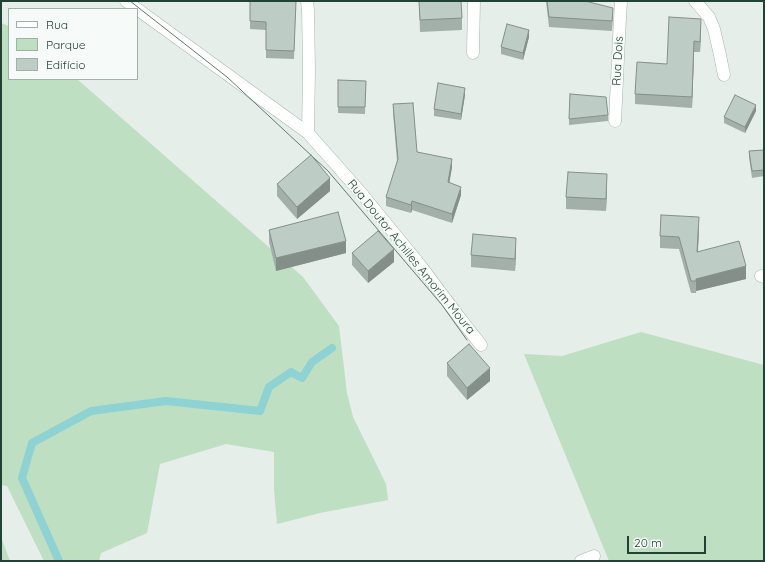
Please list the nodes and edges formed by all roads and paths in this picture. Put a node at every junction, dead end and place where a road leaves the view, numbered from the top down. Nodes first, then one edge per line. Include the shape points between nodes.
1 (126, 1) edge
2 (307, 1) edge
3 (474, 1) edge
4 (621, 1) edge
5 (695, 1) edge
6 (136, 8) edge
7 (138, 10) edge
8 (473, 53) dead end
9 (724, 75) dead end
10 (615, 121) dead end
11 (308, 133) junction
12 (481, 345) dead end
13 (594, 556) dead end
14 (582, 561) edge

1 - 6 street, Rua Doutor Achilles Amorim Moura
2 - 11 street via 310,68
3 - 8 street
4 - 10 street, Rua Dois
5 - 9 street via 709,18 714,29
7 - 11 street, Rua Doutor Achilles Amorim Moura
11 - 12 street, Rua Doutor Achilles Amorim Moura via 420,265
13 - 14 street

